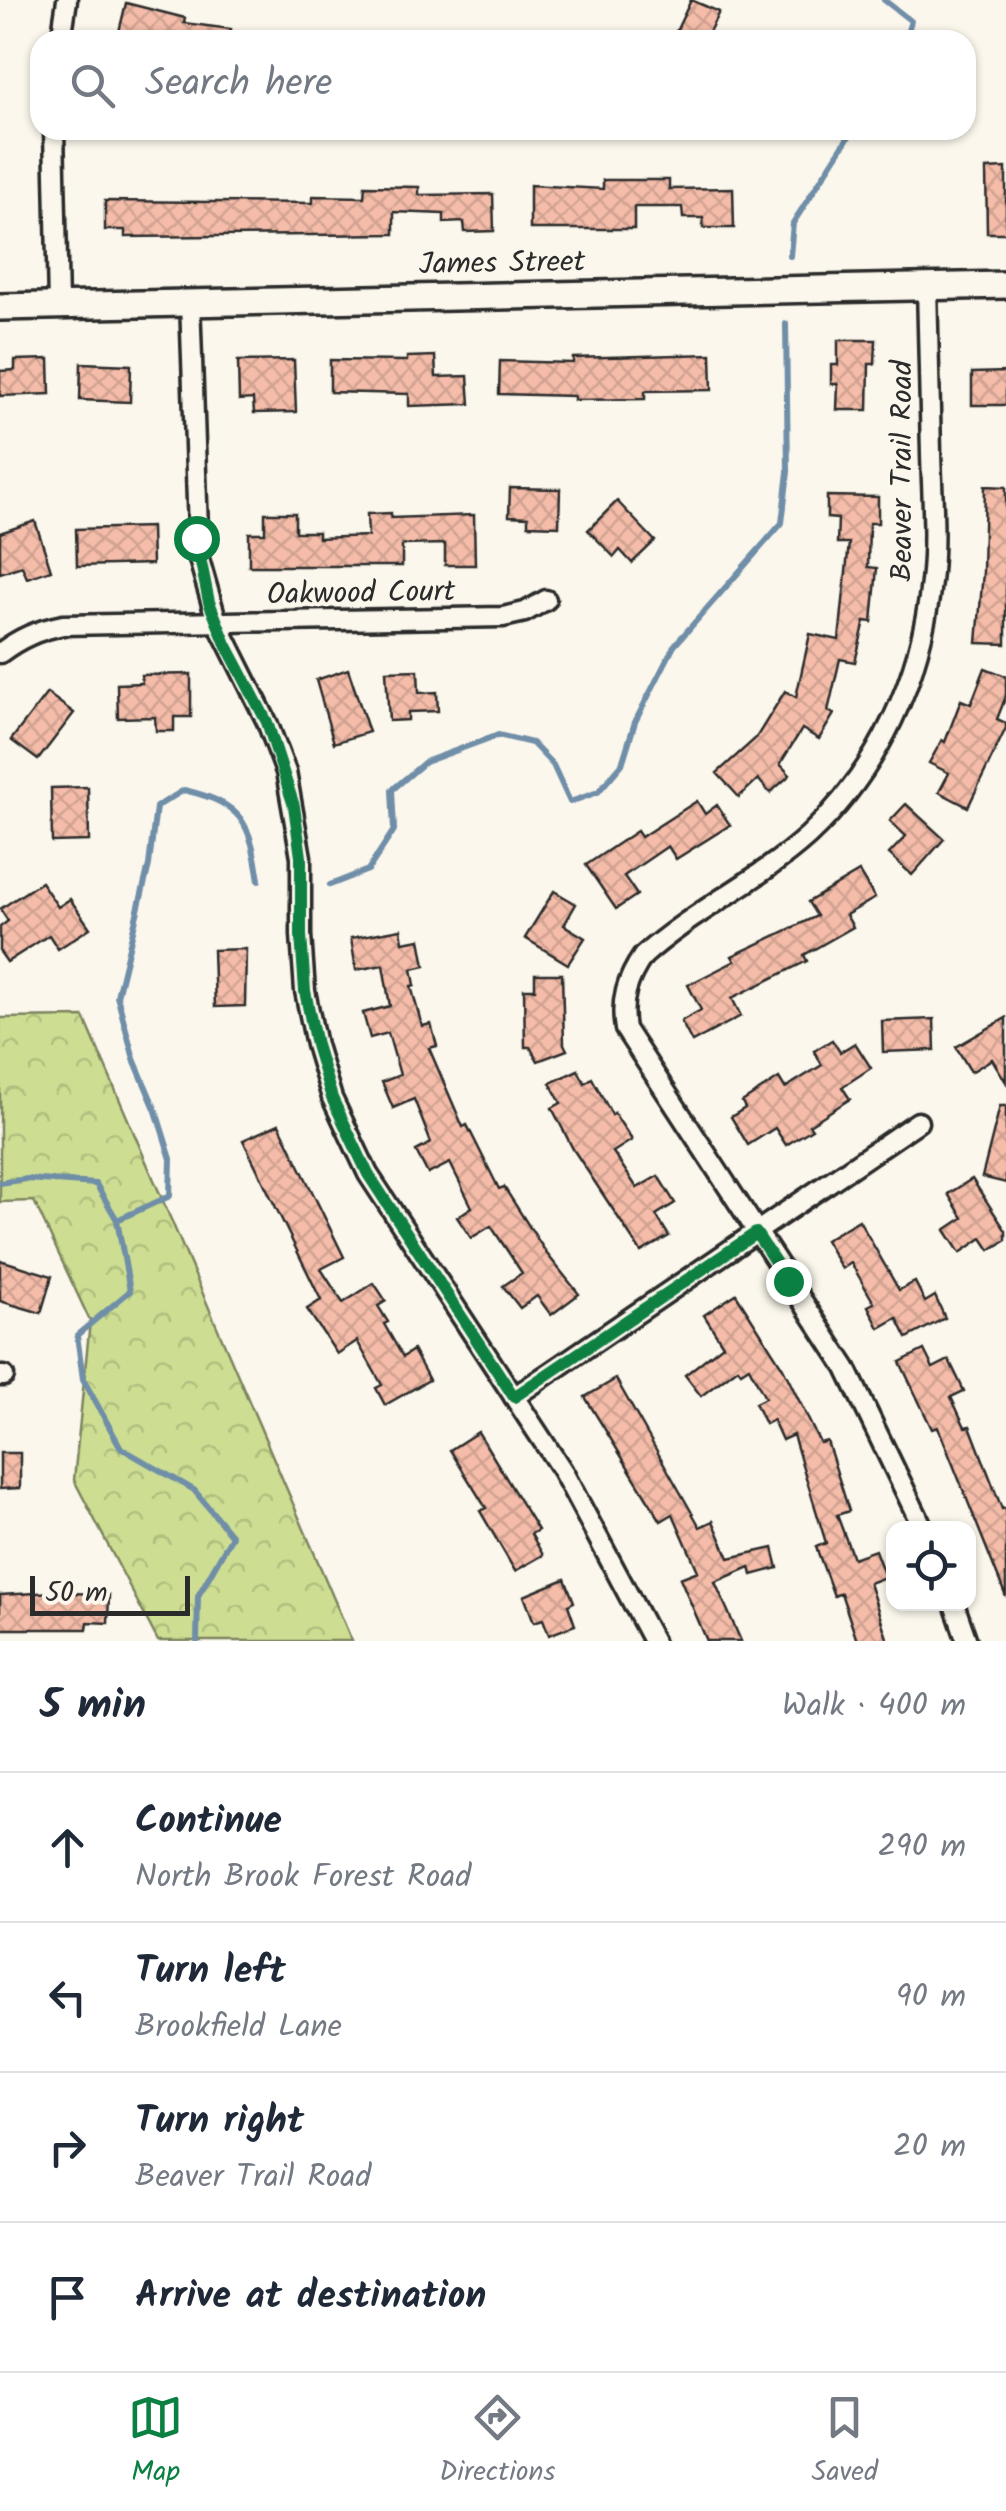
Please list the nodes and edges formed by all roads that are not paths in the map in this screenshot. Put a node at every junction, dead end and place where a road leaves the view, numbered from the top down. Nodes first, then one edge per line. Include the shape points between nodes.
1 (68, 0) edge
2 (63, 30) edge
3 (54, 140) edge
4 (1006, 285) edge
5 (927, 286) junction
6 (190, 301) junction
7 (58, 304) junction
8 (0, 307) edge
9 (546, 600) dead end
10 (216, 622) junction
11 (0, 654) edge
12 (918, 1122) dead end
13 (756, 1233) junction
14 (514, 1397) junction
15 (920, 1521) edge
16 (956, 1611) edge
17 (653, 1641) edge
18 (967, 1641) edge

1 - 2 street
3 - 7 street
4 - 5 street, James Street
5 - 6 street, James Street
5 - 13 street, Beaver Trail Road via 933,556 925,627 909,682 889,728 842,799 770,867 642,956 624,998 625,1029
6 - 7 street, James Street
6 - 10 street via 196,538
7 - 8 street, James Street
9 - 10 street, Oakwood Court via 503,617
10 - 11 street, Oakwood Court via 63,625 29,634
10 - 14 street via 267,722 294,806 305,991 332,1098 368,1174
12 - 13 street
13 - 14 street
13 - 15 street, Beaver Trail Road via 846,1368
14 - 17 street via 562,1470
16 - 18 street

